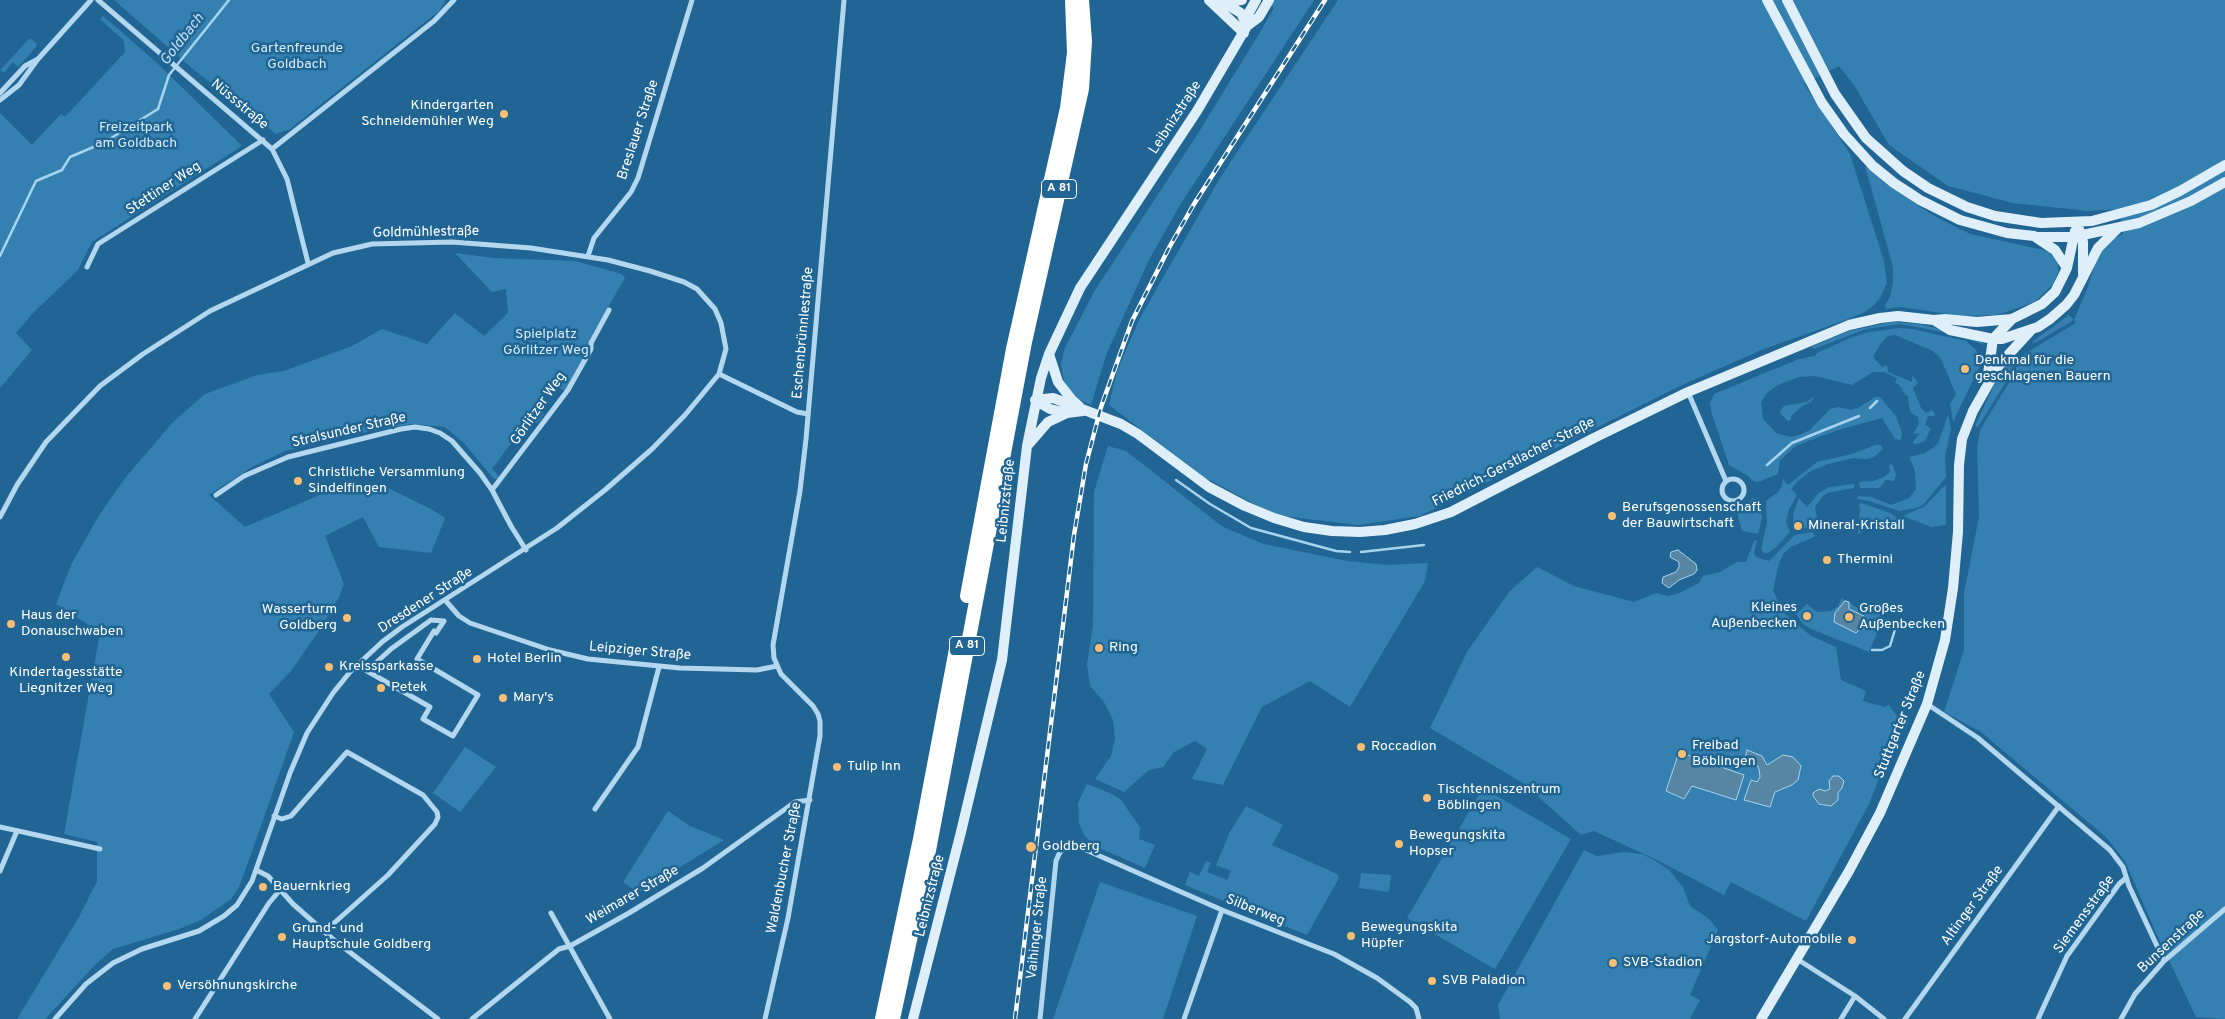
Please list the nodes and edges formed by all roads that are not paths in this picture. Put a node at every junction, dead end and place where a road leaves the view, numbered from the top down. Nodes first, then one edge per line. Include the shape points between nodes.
1 (91, 0) edge
2 (98, 0) edge
3 (454, 0) edge
4 (692, 0) edge
5 (844, 0) edge
6 (1072, 0) edge
7 (1082, 0) edge
8 (1209, 0) edge
9 (1242, 0) edge
10 (1256, 0) edge
11 (1269, 0) edge
12 (1767, 0) edge
13 (1787, 0) edge
14 (1221, 1) edge
15 (1246, 30) junction
16 (38, 59) junction
17 (0, 93) edge
18 (0, 100) edge
19 (263, 140) junction
20 (272, 149) junction
21 (2225, 165) edge
22 (2225, 182) edge
23 (2077, 223) junction
24 (2117, 230) junction
25 (2034, 236) junction
26 (2077, 236) junction
27 (588, 256) junction
28 (308, 263) junction
29 (87, 267) dead end
30 (2067, 268) junction
31 (2083, 277) junction
32 (609, 310) dead end
33 (2012, 319) junction
34 (1934, 320) junction
35 (1988, 322) junction
36 (2032, 329) junction
37 (1998, 337) junction
38 (1049, 354) junction
39 (1999, 365) junction
40 (719, 374) junction
41 (1987, 384) junction
42 (1688, 392) junction
43 (1035, 400) junction
44 (1085, 411) junction
45 (1068, 413) junction
46 (808, 414) junction
47 (1027, 446) junction
48 (1726, 481) junction
49 (492, 490) junction
50 (216, 495) dead end
51 (0, 517) edge
52 (526, 550) junction
53 (445, 600) junction
54 (777, 666) junction
55 (659, 667) junction
56 (367, 671) joint
57 (1927, 704) junction
58 (810, 800) junction
59 (2059, 806) junction
60 (595, 809) dead end
61 (274, 816) junction
62 (0, 827) edge
63 (17, 831) junction
64 (1068, 842) joint
65 (100, 849) dead end
66 (256, 870) junction
67 (0, 871) edge
68 (2126, 878) junction
69 (280, 890) junction
70 (2225, 909) edge
71 (1222, 910) junction
72 (551, 913) dead end
73 (324, 932) junction
74 (570, 946) junction
75 (1798, 959) junction
76 (2164, 961) junction
77 (1855, 996) junction
78 (55, 1019) edge
79 (195, 1019) edge
80 (438, 1019) edge
81 (472, 1019) edge
82 (610, 1019) edge
83 (765, 1019) edge
84 (882, 1019) edge
85 (893, 1019) edge
86 (913, 1019) edge
87 (1040, 1019) edge
88 (1184, 1019) edge
89 (1419, 1019) edge
90 (1761, 1019) edge
91 (1841, 1019) edge
92 (1884, 1019) edge
93 (1906, 1019) edge
94 (2038, 1019) edge
95 (2121, 1019) edge

1 - 16 street
2 - 19 street, Nüssstraße
3 - 20 street via 434,21
4 - 27 street, Breslauer Straße via 638,178 631,192 594,238
5 - 46 street, Eschenbrünnlestraße
6 - 84 highway, A 81 via 1074,53 1067,108 1012,349 920,839
7 - 85 highway, A 81 via 1085,49 1082,89 1025,342 929,852
8 - 15 street
9 - 14 street
10 - 15 street via 1247,16
11 - 15 street
12 - 25 street via 1822,103 1873,166 1920,200 1960,220 2007,233
13 - 23 street via 1843,108 1866,138 1903,171 1928,188 1995,216
14 - 15 street via 1241,13
15 - 38 street, Leibnizstraße via 1197,111 1080,288
16 - 17 street via 25,66
16 - 18 street via 19,85
19 - 20 street, Nüssstraße
19 - 29 street, Stettiner Weg via 98,244
20 - 28 street, Nüssstraße via 287,179
21 - 23 street via 2151,205
22 - 24 street via 2169,212
23 - 26 street, Stuttgarter Straße
24 - 26 street
24 - 31 street via 2098,248
25 - 26 street
25 - 30 street via 2055,250
26 - 30 street, Stuttgarter Straße
26 - 31 street, Stuttgarter Straße via 2084,256
27 - 28 street, Goldmühlestraße via 508,245 411,242 360,246
27 - 40 street, Goldmühlestraße via 650,271 697,288 715,309 721,322 726,349
28 - 51 street, Goldmühlestraße via 210,312 143,354 100,386 46,442
30 - 33 street, Stuttgarter Straße via 2061,283 2047,300
31 - 36 street, Stuttgarter Straße via 2063,309
32 - 49 street, Görlitzer Weg via 568,390
33 - 35 street, Friedrich-Gerstlacher-Straße
33 - 37 street, Stuttgarter Straße
34 - 35 street, Friedrich-Gerstlacher-Straße
34 - 37 street, Friedrich-Gerstlacher-Straße via 1950,330
34 - 42 street, Friedrich-Gerstlacher-Straße via 1898,316 1862,321
35 - 37 street
36 - 37 street, Stuttgarter Straße
36 - 39 street, Stuttgarter Straße
37 - 39 street, Stuttgarter Straße via 2003,351
37 - 41 street, Stuttgarter Straße
38 - 43 street, Leibnizstraße
38 - 44 street, Friedrich-Gerstlacher-Straße via 1058,382
39 - 41 street, Stuttgarter Straße
40 - 46 street via 797,412
40 - 52 street, Dresdener Straße via 680,420 637,462 578,512
41 - 57 street, Stuttgarter Straße via 1962,439 1953,588 1945,640
42 - 44 street, Friedrich-Gerstlacher-Straße via 1451,512 1416,524 1360,532 1304,527 1244,506 1210,487 1138,434
42 - 48 street
43 - 44 street, Friedrich-Gerstlacher-Straße via 1053,398
43 - 45 street, Friedrich-Gerstlacher-Straße via 1050,409
43 - 47 street, Leibnizstraße
44 - 45 street, Friedrich-Gerstlacher-Straße
45 - 47 street, Friedrich-Gerstlacher-Straße via 1048,422
46 - 54 street, Eschenbrünnlestraße via 800,491 773,638
47 - 86 street, Leibnizstraße via 1002,660
48 - 48 street via 1722,492 1726,499 1732,502 1740,498 1744,491 1740,482
49 - 50 street, Stralsunder Straße via 446,437 414,427 288,457 244,476
49 - 52 street, Stralsunder Straße
52 - 53 street, Dresdener Straße
53 - 55 street, Leipziger Straße via 458,616 470,623 550,650 601,662
53 - 61 street, Dresdener Straße via 382,642 350,672 307,733
54 - 55 street, Leipziger Straße via 757,670
54 - 58 street, Waldenbucher Straße via 813,706 820,721
55 - 60 street via 638,747
56 - 56 street via 431,620 444,621 417,659 478,695 454,736 423,719 430,707
57 - 59 street via 1978,738
57 - 75 street, Stuttgarter Straße via 1880,814
58 - 74 street, Weimarer Straße via 795,802 703,868
58 - 83 street, Waldenbucher Straße
59 - 68 street via 2110,850 2123,867
59 - 93 street, Altinger Straße
61 - 66 street, Dresdener Straße
61 - 73 street via 282,819 291,816 347,752 424,795 437,812 435,824 388,875
62 - 63 street
63 - 65 street
63 - 67 street
64 - 71 street, Silberweg
64 - 87 street, Vaihinger Straße via 1056,862
66 - 69 street via 268,876
66 - 78 street, Dresdener Straße via 242,898 224,916 199,931 142,949 113,963 86,984
68 - 76 street
68 - 94 street, Siemensstraße via 2067,956
69 - 73 street
69 - 79 street
70 - 76 street, Bunsenstraße
71 - 88 street
71 - 89 street, Silberweg via 1347,960 1410,1002
72 - 74 street
73 - 80 street
74 - 81 street, Weimarer Straße via 545,959
74 - 82 street
75 - 77 street
75 - 90 street, Stuttgarter Straße
76 - 95 street, Bunsenstraße via 2135,994
77 - 91 street
77 - 92 street

